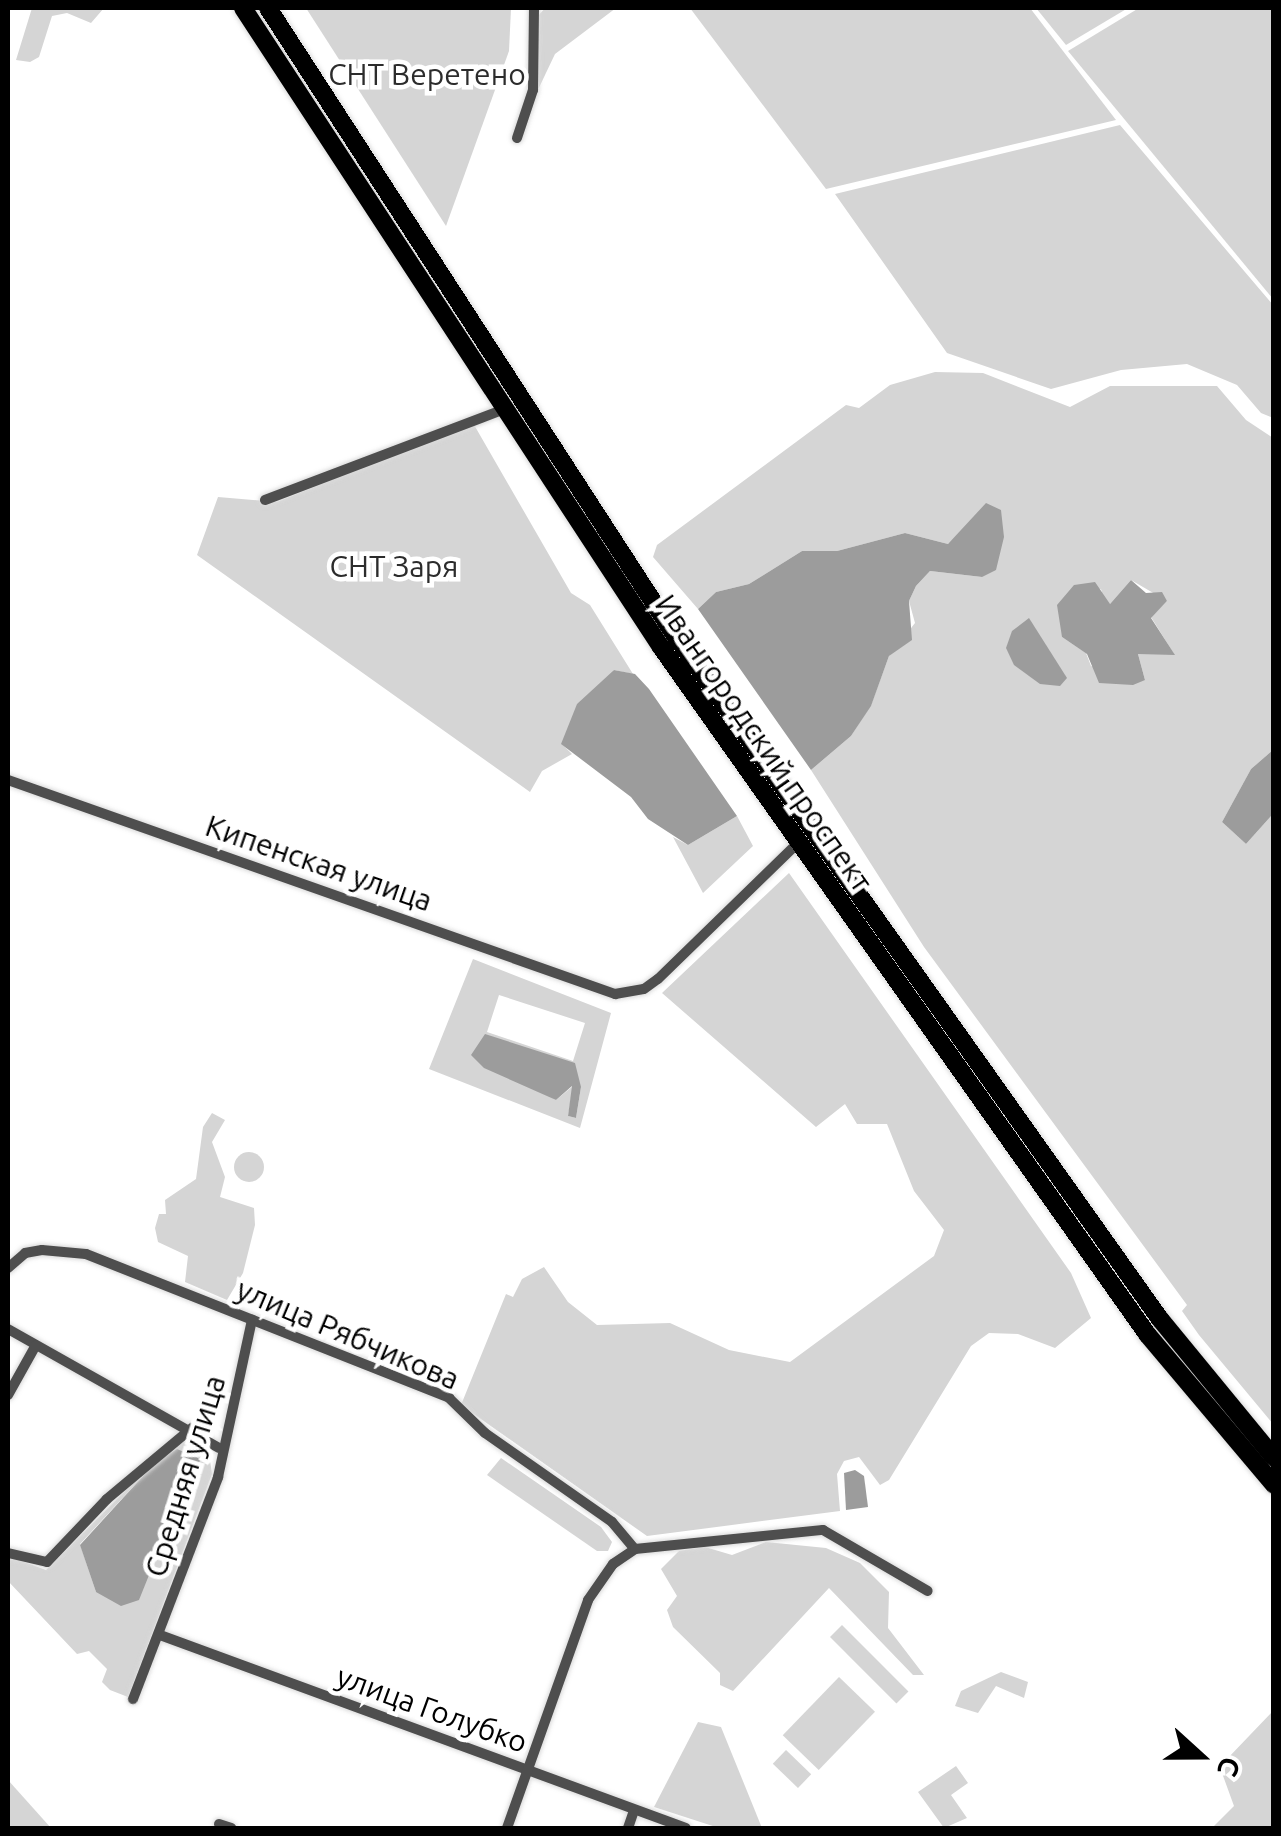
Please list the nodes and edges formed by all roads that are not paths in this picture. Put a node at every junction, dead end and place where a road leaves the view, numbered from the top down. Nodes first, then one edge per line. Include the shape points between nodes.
1 (244, 8) edge
2 (268, 8) edge
3 (534, 8) edge
4 (517, 138) dead end
5 (504, 408) junction
6 (265, 500) dead end
7 (8, 780) edge
8 (799, 842) junction
9 (8, 1268) edge
10 (252, 1320) junction
11 (8, 1329) edge
12 (36, 1345) junction
13 (8, 1396) edge
14 (192, 1428) junction
15 (219, 1448) junction
16 (1274, 1458) edge
17 (1274, 1485) edge
18 (636, 1548) junction
19 (8, 1553) edge
20 (928, 1591) dead end
21 (160, 1635) junction
22 (133, 1699) dead end
23 (526, 1770) junction
24 (634, 1811) junction
25 (220, 1824) dead end
26 (232, 1828) edge
27 (507, 1828) edge
28 (628, 1828) edge
29 (686, 1828) edge

1 - 5 highway, Ивангородский проспект
2 - 16 highway, Ивангородский проспект via 676,637 1170,1332
3 - 4 street via 533,90
5 - 6 street
5 - 8 highway, Ивангородский проспект
7 - 8 street, Кипенская улица via 615,994 644,990 658,980
8 - 17 highway, Ивангородский проспект via 1148,1334
9 - 10 street, улица Рябчикова via 42,1250 86,1254
10 - 15 street, Средняя улица
10 - 18 street, улица Рябчикова via 449,1398 485,1434 612,1522
11 - 12 street
12 - 13 street
12 - 14 street
14 - 15 street
14 - 19 street via 42,1563
15 - 21 street, Средняя улица via 218,1477
18 - 20 street via 823,1530
18 - 23 street via 614,1564 588,1600
21 - 22 street, Средняя улица
21 - 23 street, улица Голубко
23 - 24 street, улица Голубко
23 - 27 street
24 - 28 street
24 - 29 street, улица Голубко
25 - 26 street

